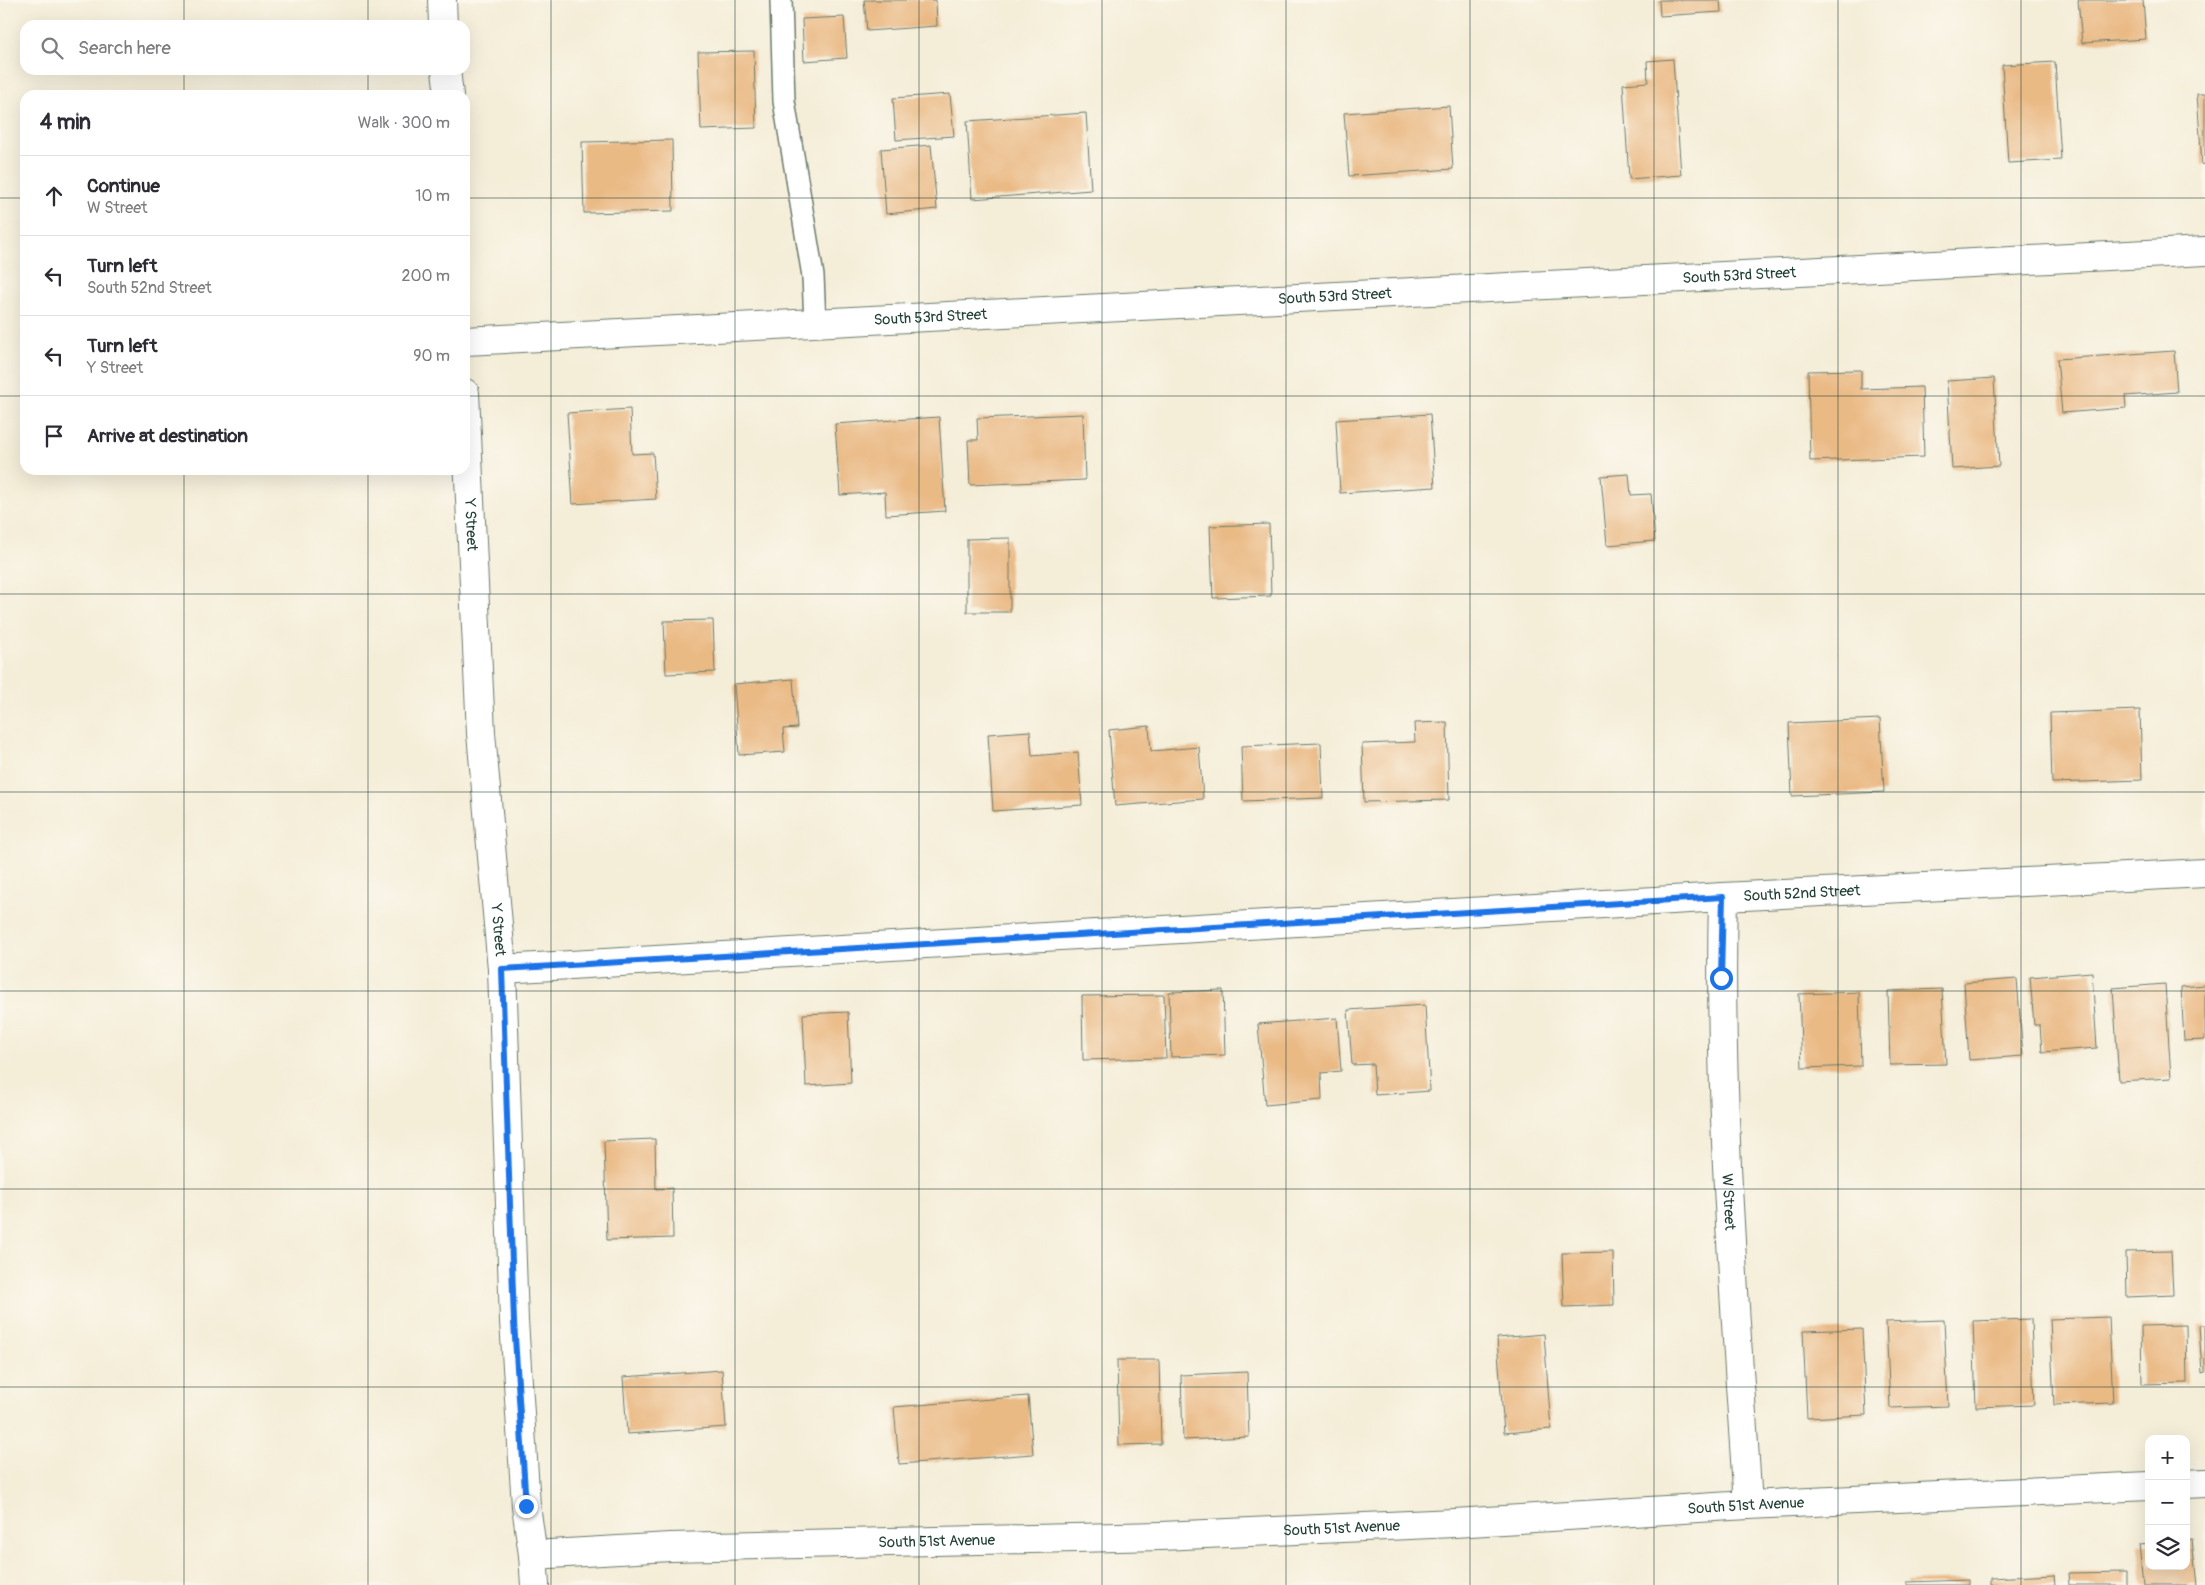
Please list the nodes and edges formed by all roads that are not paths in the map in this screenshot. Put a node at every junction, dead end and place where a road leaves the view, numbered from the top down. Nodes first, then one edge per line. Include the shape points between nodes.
1 (442, 0) edge
2 (781, 0) edge
3 (443, 20) edge
4 (447, 75) edge
5 (448, 90) edge
6 (2205, 251) edge
7 (815, 324) junction
8 (470, 341) edge
9 (469, 475) edge
10 (2205, 873) edge
11 (1723, 897) junction
12 (502, 969) junction
13 (2205, 1483) edge
14 (2190, 1484) edge
15 (2145, 1486) edge
16 (1748, 1505) junction
17 (533, 1555) junction
18 (535, 1585) edge

1 - 3 street
2 - 7 lane via 784,102 813,276
4 - 5 street
6 - 7 street, South 53rd Street
7 - 8 street, South 53rd Street
9 - 12 street, Y Street via 481,733
10 - 11 street, South 52nd Street
11 - 12 street, South 52nd Street
11 - 16 street, W Street via 1721,978 1729,1207
12 - 17 street, Y Street via 514,1322 526,1506
13 - 14 street
15 - 16 street, South 51st Avenue
16 - 17 street, South 51st Avenue via 1161,1536 670,1547
17 - 18 street, Y Street

